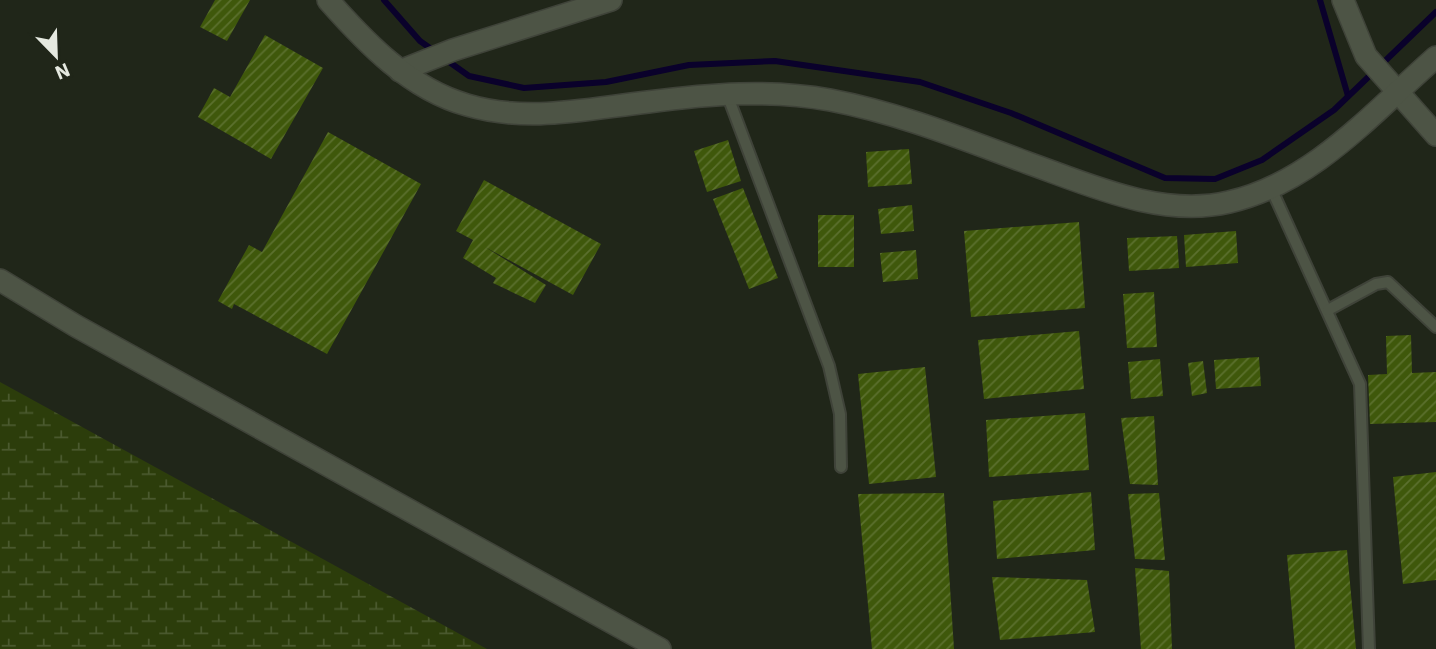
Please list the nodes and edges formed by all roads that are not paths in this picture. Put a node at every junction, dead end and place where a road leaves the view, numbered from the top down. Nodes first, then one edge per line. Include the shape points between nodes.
1 (328, 0) edge
2 (611, 0) edge
3 (1343, 0) edge
4 (1436, 57) edge
5 (400, 71) junction
6 (1393, 87) junction
7 (727, 94) junction
8 (1436, 135) edge
9 (1271, 188) junction
10 (0, 280) edge
11 (1328, 310) junction
12 (1436, 327) edge
13 (841, 467) dead end
14 (660, 649) edge
15 (1369, 649) edge

1 - 5 street
2 - 5 street
3 - 6 street via 1367,56
4 - 6 street
5 - 7 street via 450,100 521,116
6 - 8 street
6 - 9 street via 1307,168
7 - 9 street via 793,95 868,108 1141,201 1227,203
7 - 13 lane via 829,366 840,415
9 - 11 lane
10 - 14 street
11 - 12 lane via 1388,282
11 - 15 lane via 1360,384

